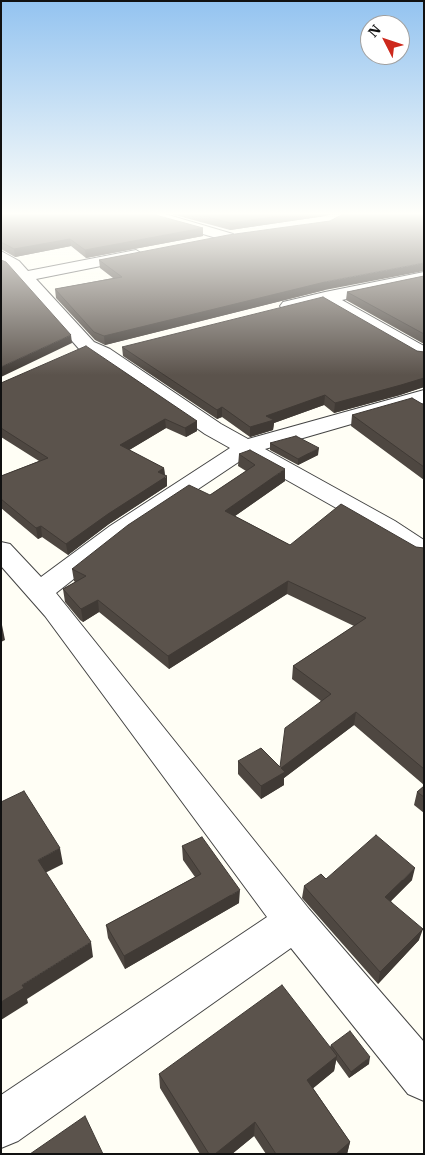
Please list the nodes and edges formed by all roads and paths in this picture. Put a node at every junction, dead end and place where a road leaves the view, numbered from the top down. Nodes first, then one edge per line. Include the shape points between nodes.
1 (16, 268) edge
2 (71, 268) edge
3 (424, 276) edge
4 (24, 277) junction
5 (325, 297) junction
6 (276, 309) edge
7 (424, 354) edge
8 (424, 396) edge
9 (246, 447) junction
10 (1, 550) edge
11 (424, 552) edge
12 (40, 591) junction
13 (295, 922) junction
14 (424, 1078) edge
15 (1, 1124) edge

1 - 4 street
2 - 4 street
3 - 5 street
4 - 9 street via 96,351 213,429
5 - 6 street
5 - 7 street
8 - 9 street
9 - 11 street via 386,526
9 - 12 street via 120,531
10 - 12 street
12 - 13 street
13 - 14 street
13 - 15 street

